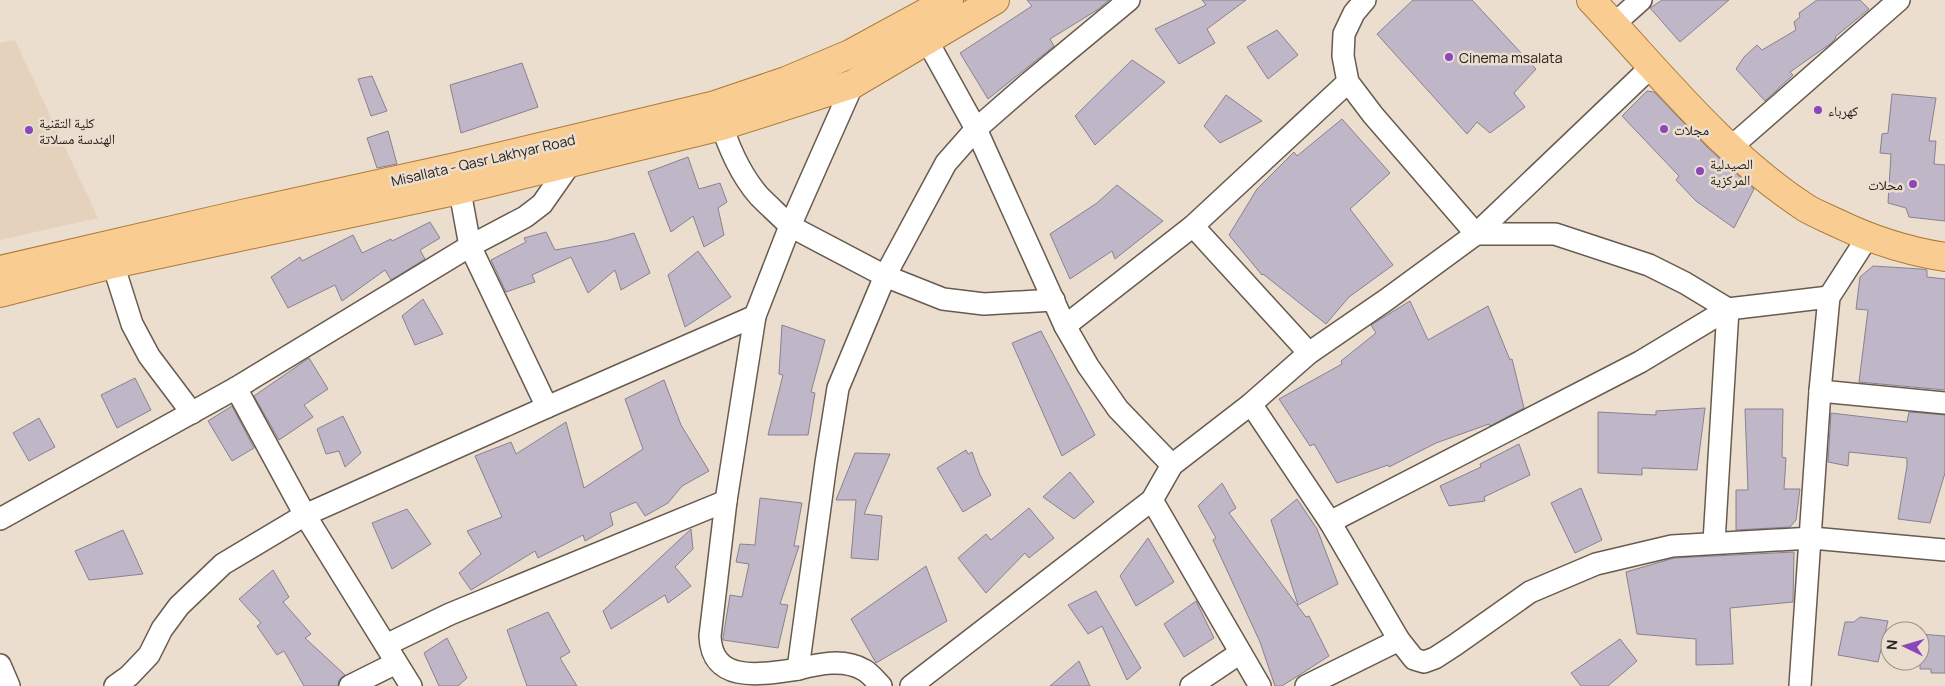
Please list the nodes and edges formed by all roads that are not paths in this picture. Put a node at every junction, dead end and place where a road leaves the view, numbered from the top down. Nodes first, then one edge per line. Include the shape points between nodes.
1 (949, 0) edge
2 (995, 0) edge
3 (1129, 0) edge
4 (1365, 0) edge
5 (1592, 0) edge
6 (1899, 0) edge
7 (1625, 9) edge
8 (921, 29) junction
9 (1652, 66) junction
10 (1348, 82) junction
11 (853, 84) junction
12 (718, 116) junction
13 (976, 129) junction
14 (1736, 142) junction
15 (570, 164) junction
16 (458, 179) junction
17 (790, 226) junction
18 (1194, 226) junction
19 (1476, 234) junction
20 (1867, 238) junction
21 (1945, 239) edge
22 (470, 246) junction
23 (1945, 257) edge
24 (113, 264) junction
25 (0, 270) edge
26 (885, 276) junction
27 (0, 293) edge
28 (1829, 297) junction
29 (1054, 300) junction
30 (1728, 309) junction
31 (755, 316) junction
32 (1065, 326) junction
33 (1309, 353) junction
34 (236, 388) junction
35 (1820, 391) junction
36 (1945, 403) edge
37 (1251, 404) junction
38 (547, 407) junction
39 (192, 413) junction
40 (1172, 465) junction
41 (726, 500) junction
42 (1152, 500) junction
43 (305, 516) junction
44 (0, 519) edge
45 (1330, 522) junction
46 (1812, 538) junction
47 (1714, 542) junction
48 (1945, 550) edge
49 (1399, 640) junction
50 (386, 645) junction
51 (1240, 653) junction
52 (396, 663) junction
53 (0, 666) edge
54 (798, 669) junction
55 (758, 680) edge
56 (9, 686) edge
57 (115, 686) edge
58 (350, 686) edge
59 (410, 686) edge
60 (881, 686) edge
61 (911, 686) edge
62 (1191, 686) edge
63 (1260, 686) edge
64 (1306, 686) edge
65 (1800, 686) edge

1 - 8 main road, Misallata - Qasr Lakhyar Road
2 - 8 main road
3 - 13 street
4 - 10 street via 1354,13 1344,34 1343,56
5 - 7 main road
6 - 14 street
7 - 9 main road
7 - 14 main road
8 - 11 main road
8 - 12 main road, Misallata - Qasr Lakhyar Road via 786,81
8 - 13 street
9 - 14 main road
9 - 19 street
10 - 18 street
10 - 19 street
11 - 12 main road
11 - 17 street
12 - 15 main road
12 - 16 main road, Misallata - Qasr Lakhyar Road
12 - 17 street via 738,164 758,195
13 - 26 street via 946,163
13 - 29 street
14 - 20 main road via 1766,179 1808,209
14 - 21 main road via 1777,165 1817,194 1874,221
15 - 16 main road
15 - 22 street via 542,204 525,217
16 - 22 street
16 - 24 main road
16 - 25 main road, Misallata - Qasr Lakhyar Road via 242,214
17 - 26 street
17 - 31 street
18 - 32 street
18 - 33 street
19 - 30 street via 1555,234 1649,265
19 - 33 street
20 - 23 main road
20 - 28 street
22 - 34 street
22 - 38 street
24 - 27 main road
24 - 39 street via 132,324 144,348
26 - 29 street via 943,299 984,304
26 - 54 street via 838,388
28 - 30 street
28 - 35 street
29 - 32 street
30 - 45 street via 1640,362
30 - 47 street
31 - 38 street
31 - 41 street
32 - 40 street via 1118,409
33 - 37 street
34 - 39 street
34 - 43 street
35 - 36 street
35 - 46 street
37 - 40 street
37 - 45 street
38 - 43 street
39 - 44 street
40 - 42 street
41 - 50 street via 450,614
41 - 55 street via 710,650 716,661 728,670
42 - 51 street
42 - 61 street
43 - 50 street
43 - 57 street via 223,564 180,606 162,629 149,655
45 - 49 street
46 - 47 street
46 - 48 street
46 - 65 street
47 - 49 street via 1672,546 1596,564 1530,592 1455,645 1424,662 1414,659
49 - 64 street
50 - 52 street
51 - 62 street
51 - 63 street
52 - 58 street
52 - 59 street
53 - 56 street
54 - 55 street
54 - 60 street via 842,663 864,670

